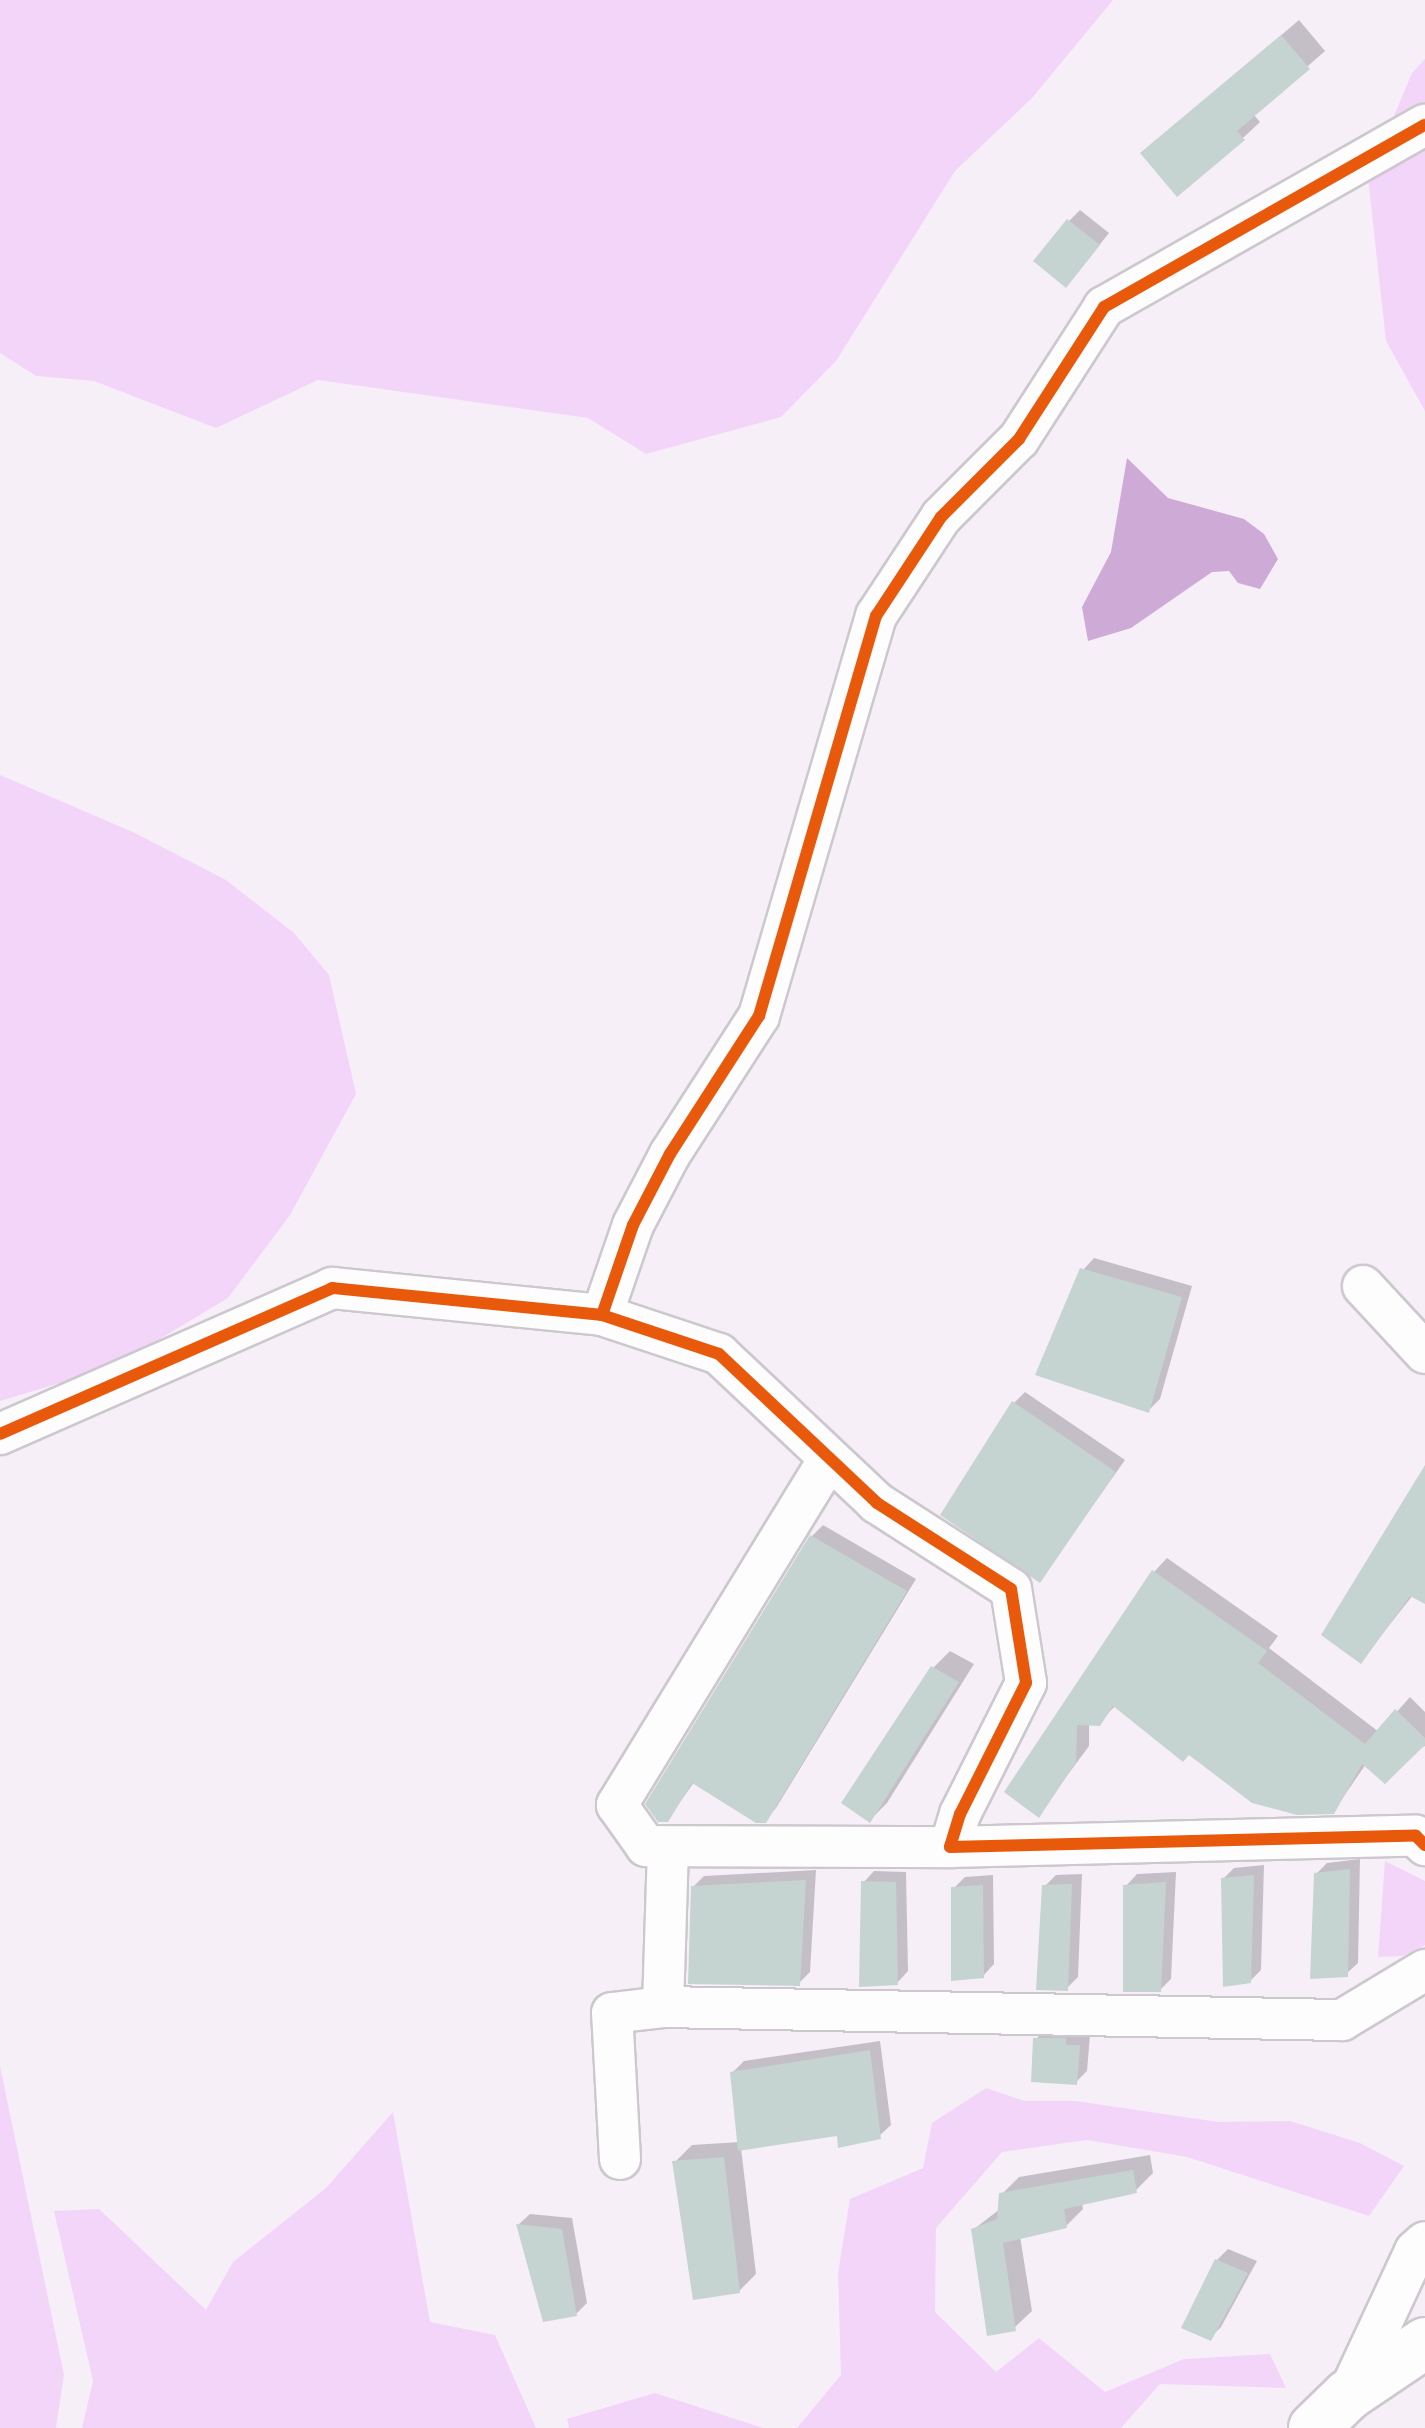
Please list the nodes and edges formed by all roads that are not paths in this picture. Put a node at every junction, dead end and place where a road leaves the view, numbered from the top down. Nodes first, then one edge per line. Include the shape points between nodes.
1 (1425, 125) edge
2 (1363, 1286) dead end
3 (602, 1315) junction
4 (1425, 1353) edge
5 (0, 1434) edge
6 (830, 1459) junction
7 (1425, 1844) edge
8 (668, 1847) junction
9 (950, 1847) junction
10 (1425, 1970) edge
11 (663, 2007) junction
12 (620, 2159) dead end
13 (1425, 2242) edge
14 (1425, 2342) edge
15 (1331, 2412) edge

1 - 3 street via 1104,306 1019,439 941,518 876,616 760,1016 670,1154 633,1225
2 - 4 street
3 - 5 street via 332,1288
3 - 6 street via 719,1354
6 - 8 street via 617,1805 646,1846
6 - 9 street via 876,1503 1011,1589 1026,1683
7 - 9 street via 1416,1836
8 - 9 street
8 - 11 street
10 - 11 street via 1342,2020
11 - 12 street via 612,2013
13 - 15 street
14 - 15 main road

